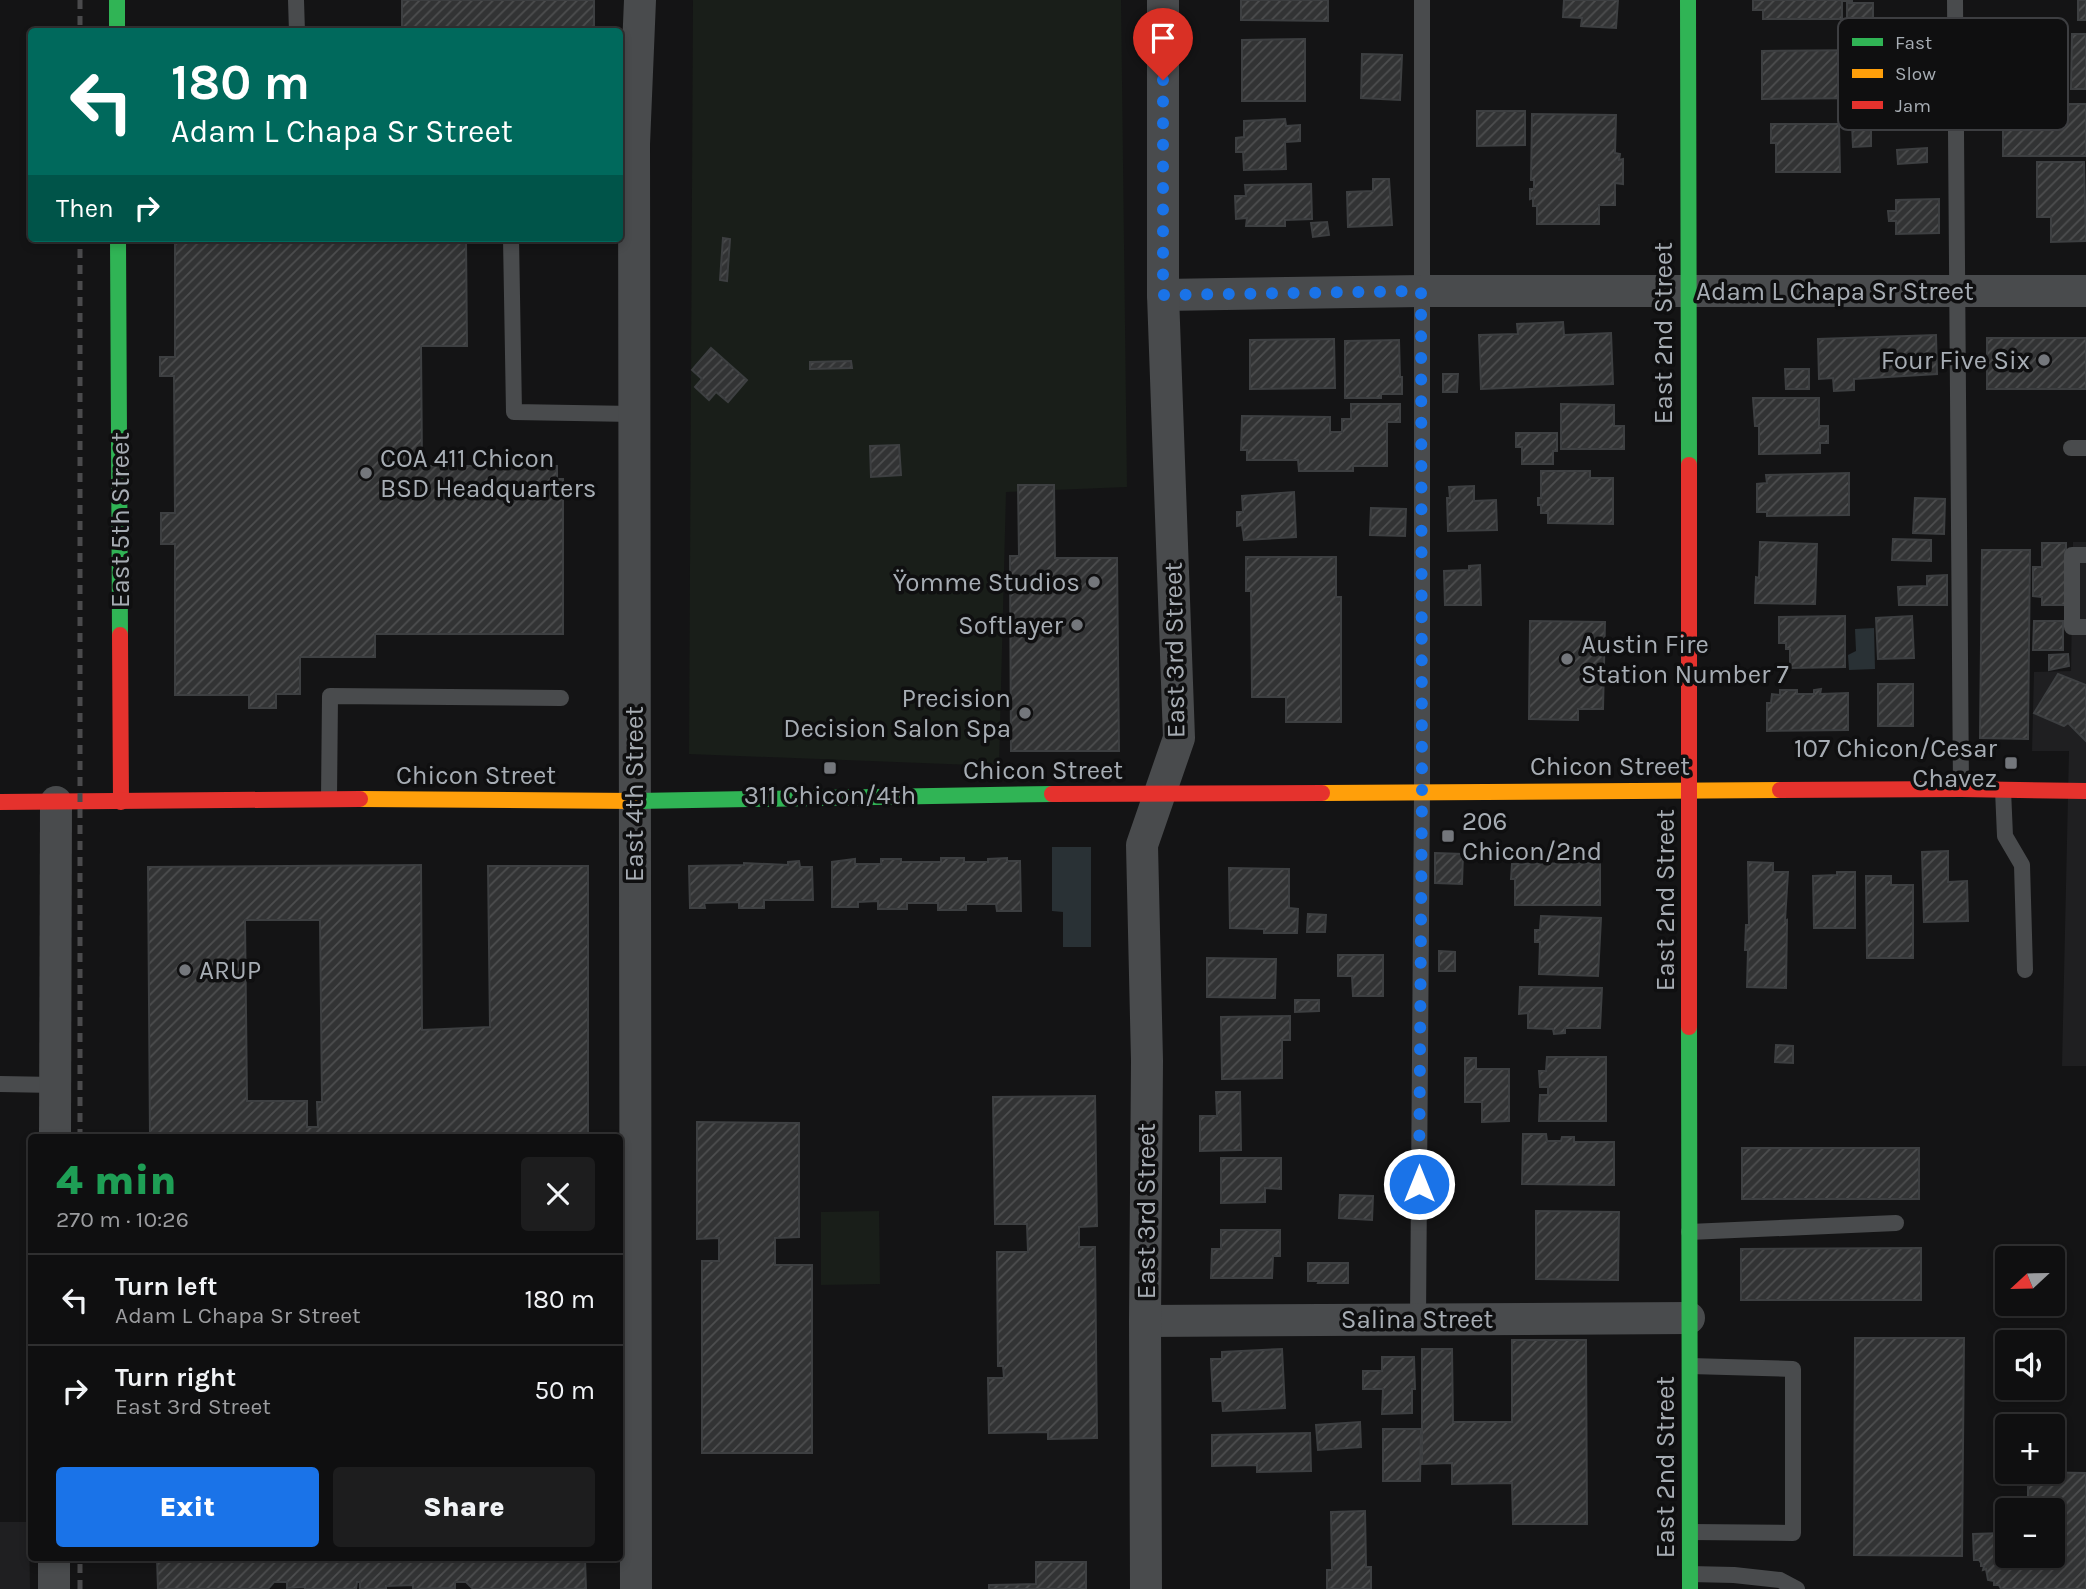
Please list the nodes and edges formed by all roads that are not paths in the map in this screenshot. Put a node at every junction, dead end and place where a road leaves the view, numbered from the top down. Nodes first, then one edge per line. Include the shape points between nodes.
1 (117, 0) edge
2 (296, 0) edge
3 (640, 0) edge
4 (1163, 0) edge
5 (1422, 0) edge
6 (1688, 0) edge
7 (1955, 0) edge
8 (1955, 18) edge
9 (117, 28) edge
10 (297, 28) edge
11 (1955, 130) edge
12 (627, 144) edge
13 (118, 242) edge
14 (511, 242) edge
15 (1421, 291) junction
16 (1687, 291) junction
17 (2086, 291) edge
18 (1956, 292) junction
19 (1163, 295) junction
20 (634, 414) junction
21 (2086, 555) edge
22 (2086, 627) edge
23 (561, 698) dead end
24 (1961, 789) junction
25 (1689, 790) junction
26 (2003, 790) junction
27 (2086, 791) edge
28 (1422, 792) junction
29 (1161, 794) junction
30 (330, 799) junction
31 (634, 801) junction
32 (0, 802) edge
33 (56, 802) junction
34 (121, 802) junction
35 (2025, 970) dead end
36 (0, 1084) edge
37 (55, 1085) junction
38 (55, 1134) edge
39 (1896, 1223) dead end
40 (1689, 1232) junction
41 (1689, 1318) junction
42 (1418, 1319) junction
43 (1145, 1321) junction
44 (1690, 1366) junction
45 (1690, 1532) junction
46 (54, 1561) edge
47 (1690, 1582) edge
48 (54, 1589) edge
49 (636, 1589) edge
50 (1146, 1589) edge
51 (1797, 1589) edge

1 - 9 street
2 - 10 lane
3 - 12 street, East 4th Street
4 - 19 street, East 3rd Street
5 - 15 lane
6 - 16 street, East 2nd Street
7 - 8 lane
11 - 18 lane
12 - 20 street, East 4th Street
13 - 34 street, East 5th Street
14 - 20 lane via 514,412
15 - 16 street, Adam L Chapa Sr Street
15 - 19 street, Adam L Chapa Sr Street
15 - 28 lane
16 - 18 street, Adam L Chapa Sr Street
16 - 25 street, East 2nd Street
17 - 18 street, Adam L Chapa Sr Street
18 - 24 lane
19 - 29 street, East 3rd Street via 1179,738
20 - 31 street, East 4th Street
21 - 22 lane via 2072,555 2072,627
23 - 30 lane via 330,696
24 - 25 street, Chicon Street
24 - 26 street, Chicon Street
25 - 28 street, Chicon Street
25 - 40 street, East 2nd Street
26 - 27 street, Chicon Street
26 - 35 lane via 2005,836 2022,865
28 - 29 street, Chicon Street
28 - 42 lane
29 - 31 street, Chicon Street
29 - 43 street, East 3rd Street via 1142,845 1147,1061
30 - 31 street, Chicon Street
30 - 34 street, Chicon Street
31 - 49 street, East 4th Street
32 - 33 street, Chicon Street
33 - 34 street, Chicon Street
33 - 37 street
36 - 37 lane
37 - 38 street
39 - 40 lane
40 - 41 street, East 2nd Street
41 - 42 street, Salina Street
41 - 44 street, East 2nd Street
42 - 43 street, Salina Street
43 - 50 street, East 3rd Street
44 - 45 street, East 2nd Street
44 - 45 lane via 1793,1369 1793,1533
45 - 47 street, East 2nd Street
46 - 48 street
47 - 51 lane via 1734,1575 1780,1580

